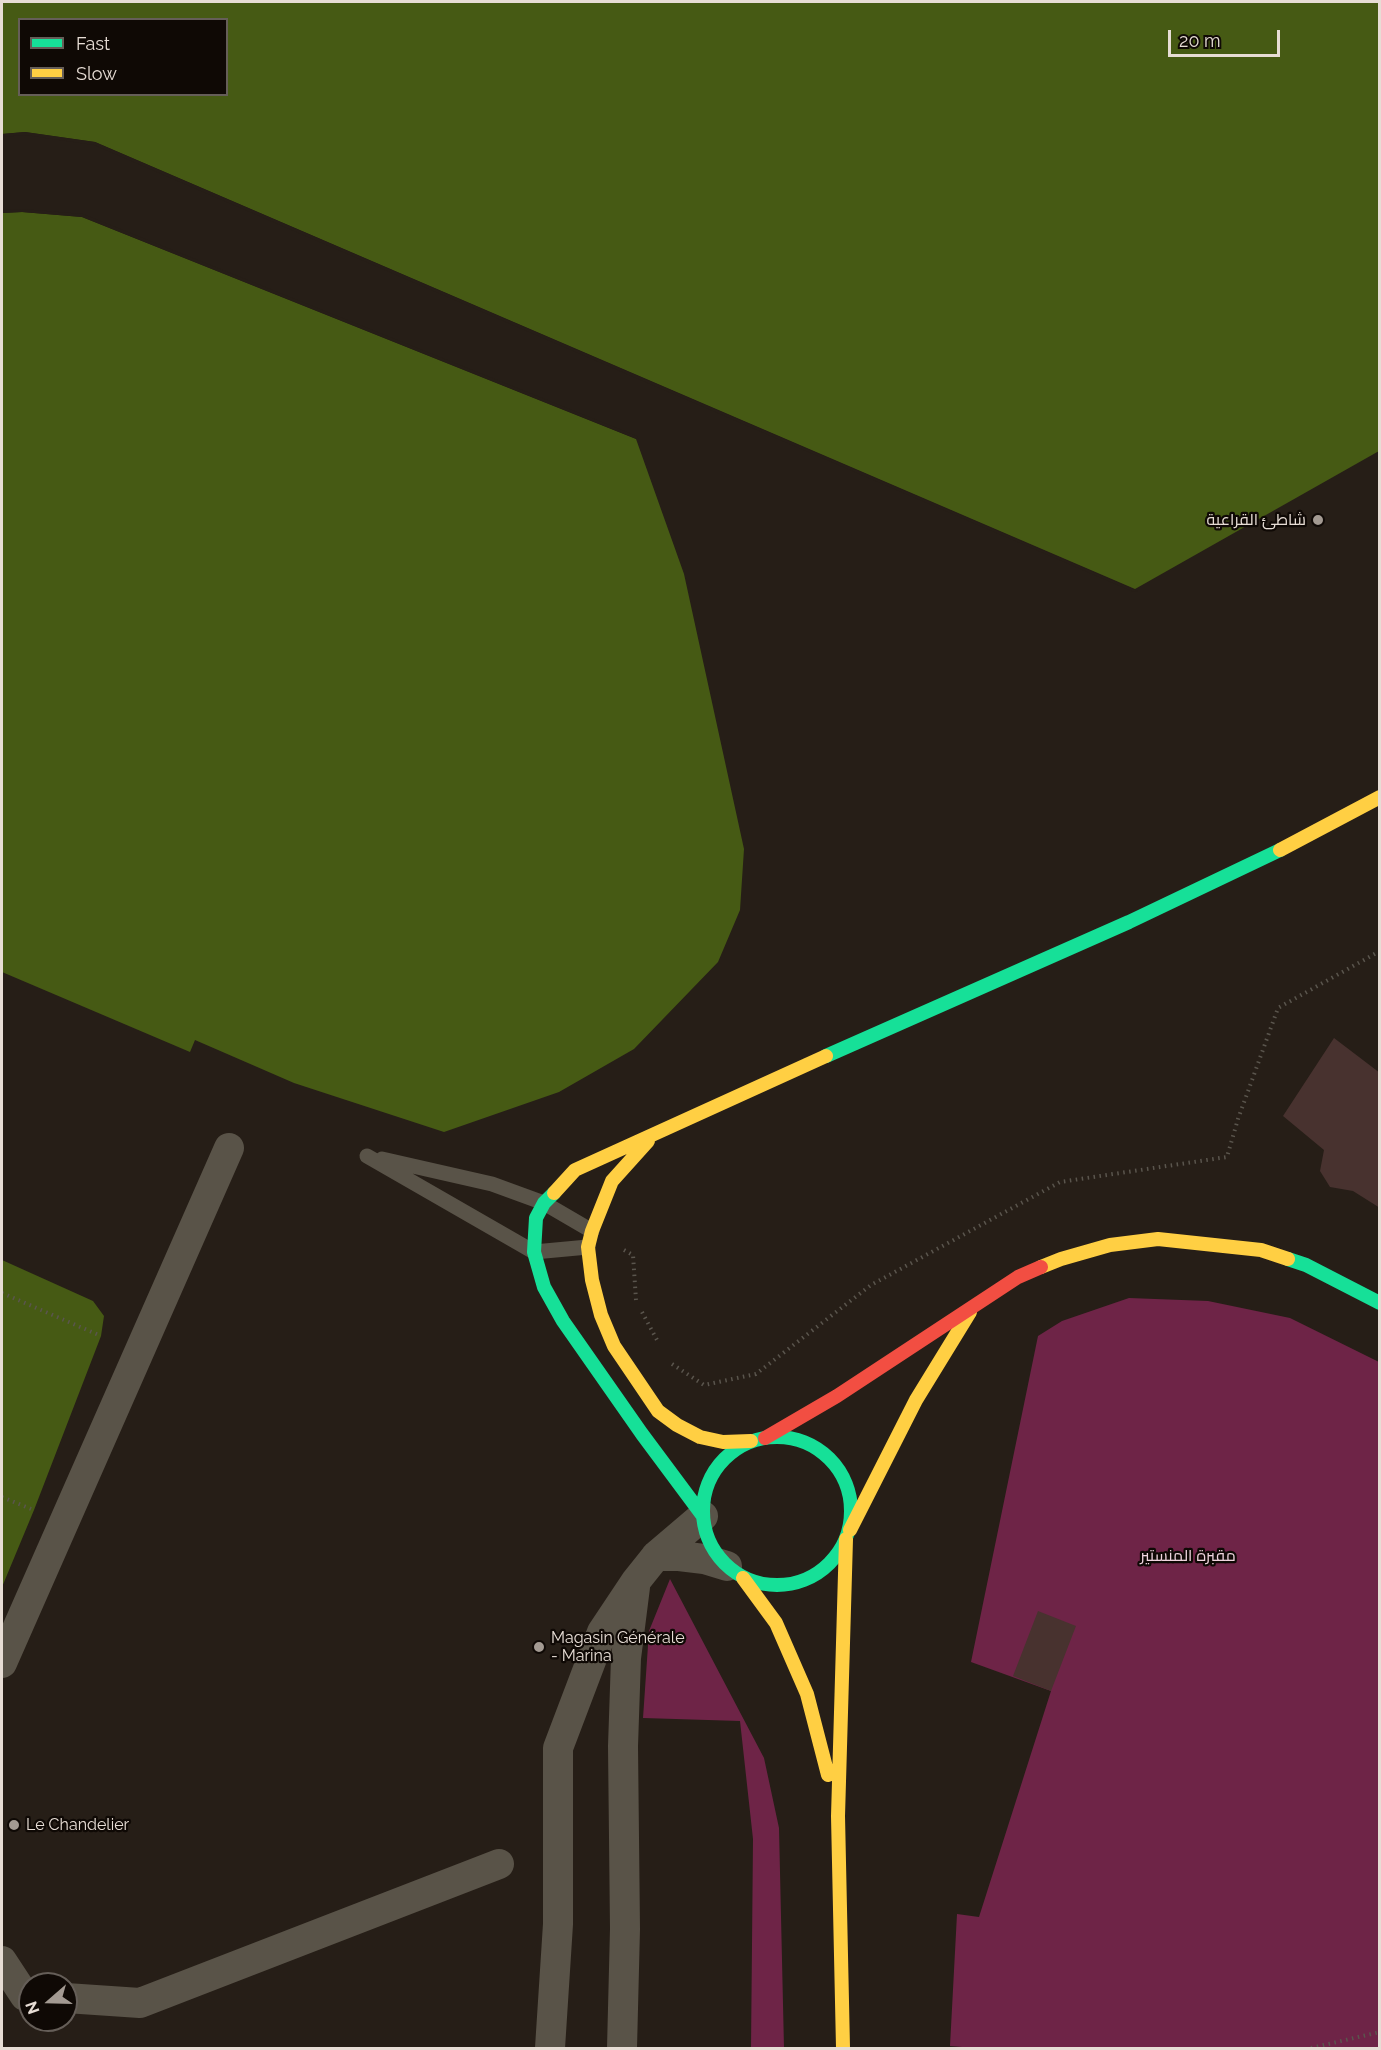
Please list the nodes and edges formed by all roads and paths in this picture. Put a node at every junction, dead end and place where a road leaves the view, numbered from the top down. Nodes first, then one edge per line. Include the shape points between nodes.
1 (1380, 797) edge
2 (1380, 951) edge
3 (658, 1131) junction
4 (229, 1148) dead end
5 (544, 1203) junction
6 (592, 1231) junction
7 (588, 1246) junction
8 (534, 1252) junction
9 (2, 1293) edge
10 (976, 1303) junction
11 (1380, 1303) edge
12 (101, 1336) dead end
13 (658, 1342) dead end
14 (668, 1361) dead end
15 (758, 1440) junction
16 (2, 1497) edge
17 (34, 1510) dead end
18 (703, 1516) junction
19 (847, 1536) junction
20 (656, 1556) junction
21 (735, 1572) junction
22 (636, 1581) junction
23 (2, 1663) edge
24 (838, 1816) junction
25 (499, 1864) dead end
26 (2, 1961) edge
27 (18, 1985) edge
28 (78, 1999) edge
29 (1380, 2032) edge
30 (550, 2049) edge
31 (622, 2049) edge
32 (843, 2049) edge
33 (1311, 2049) edge

1 - 3 main road via 1129,922
2 - 14 path via 1278,1008 1227,1157 1060,1182 871,1285 756,1374 704,1385
3 - 5 main road via 575,1170
3 - 6 main road via 612,1181
4 - 23 street
5 - 6 lane
5 - 8 main road via 536,1218
5 - 8 lane via 492,1184 367,1156
6 - 7 main road
6 - 13 path via 633,1255 637,1303
7 - 8 lane
7 - 15 main road via 592,1280 605,1325 614,1346 658,1411 700,1437 723,1442
8 - 18 main road via 544,1287 562,1321
9 - 12 path
10 - 11 main road via 1018,1277 1061,1260 1110,1245 1158,1239 1261,1250 1306,1264
10 - 15 main road via 837,1396
10 - 19 main road via 916,1400
15 - 18 main road via 734,1450 720,1463 704,1497
15 - 19 main road via 790,1438 813,1446 833,1462 846,1484 852,1508
16 - 17 path
18 - 20 street
18 - 21 main road via 714,1551
19 - 21 main road via 829,1565 810,1578 788,1585 765,1585
19 - 24 main road
20 - 21 street via 704,1559
20 - 22 street
21 - 24 main road via 776,1623 807,1694
22 - 30 street via 602,1632 558,1748 558,1924
22 - 31 street via 626,1658 623,1735
24 - 32 main road
25 - 28 street via 140,2003
26 - 27 street
29 - 33 path

